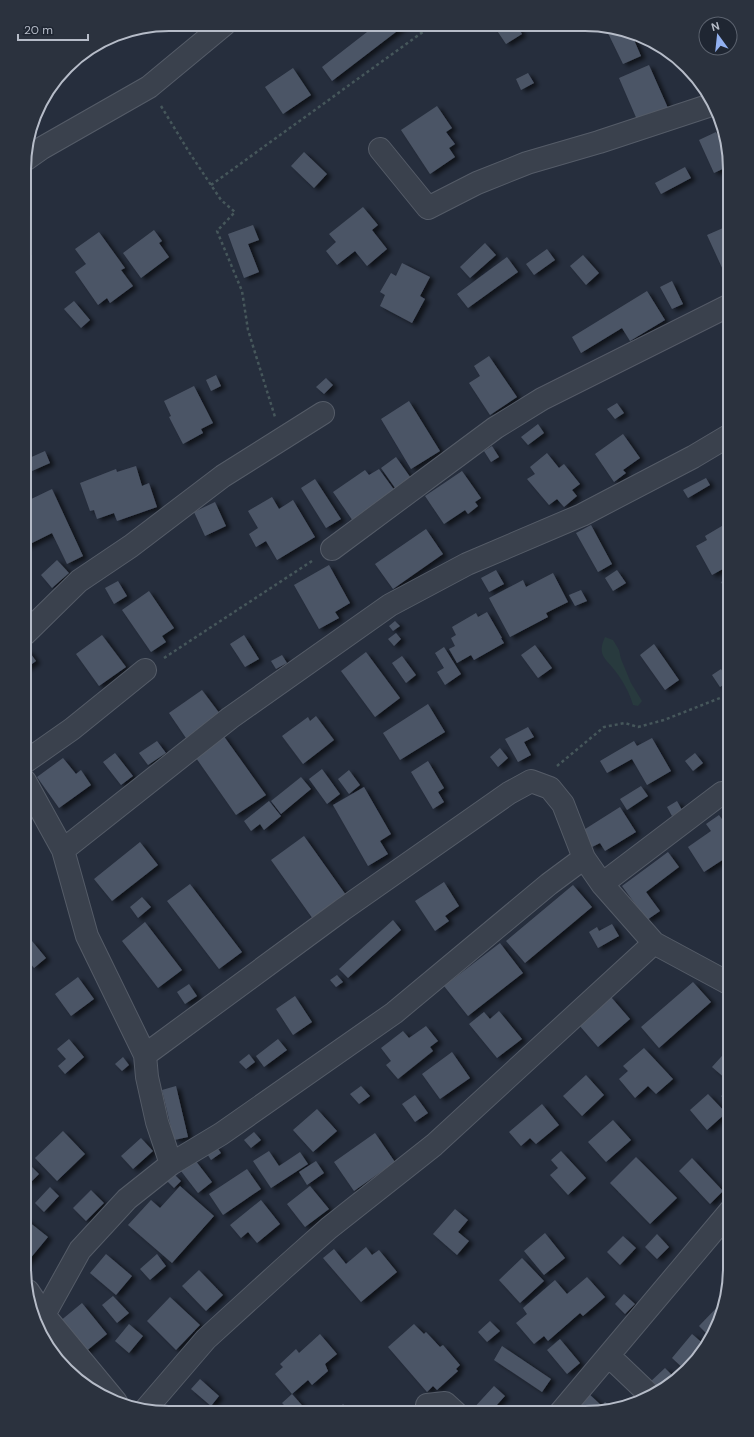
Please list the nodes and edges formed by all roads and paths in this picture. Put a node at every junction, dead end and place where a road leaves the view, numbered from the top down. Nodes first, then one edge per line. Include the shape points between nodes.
1 (217, 31) edge
2 (424, 31) edge
3 (149, 87) junction
4 (708, 106) edge
5 (380, 149) dead end
6 (32, 155) edge
7 (211, 185) junction
8 (723, 308) edge
9 (323, 413) dead end
10 (280, 439) junction
11 (723, 439) edge
12 (332, 549) joint
13 (31, 628) edge
14 (145, 670) joint
15 (723, 696) edge
16 (31, 758) edge
17 (537, 783) junction
18 (722, 793) dead end
19 (31, 794) edge
20 (62, 850) junction
21 (584, 858) junction
22 (602, 884) junction
23 (654, 943) junction
24 (723, 980) edge
25 (145, 1055) junction
26 (171, 1164) junction
27 (723, 1219) edge
28 (36, 1303) edge
29 (44, 1315) junction
30 (609, 1356) junction
31 (106, 1390) edge
32 (646, 1392) edge
33 (150, 1405) edge
34 (426, 1405) dead end
35 (448, 1406) edge
36 (566, 1406) edge

1 - 3 street
2 - 7 path
3 - 6 street
3 - 7 path
4 - 5 street via 527,163 477,182 428,208
7 - 10 path via 221,200 235,212 217,231 242,291 248,330
8 - 12 street via 542,399 495,428
9 - 10 street
10 - 13 street via 223,476 79,582
11 - 20 street via 582,515 467,564 390,605 230,718
12 - 14 path
14 - 16 street
15 - 17 path via 664,720 638,727 625,723 604,727
17 - 21 street via 550,788 563,804
17 - 25 street via 531,780 509,793 342,910
18 - 22 street
19 - 20 street
20 - 25 street via 87,936
21 - 22 street
21 - 26 street via 394,1013 221,1134
22 - 23 street
23 - 24 street
23 - 33 street via 434,1145 329,1228 206,1339
25 - 26 street via 157,1122
26 - 29 street via 127,1199 80,1250
27 - 30 street
28 - 29 street
29 - 31 street
30 - 32 street
30 - 36 street
34 - 35 street via 445,1403

